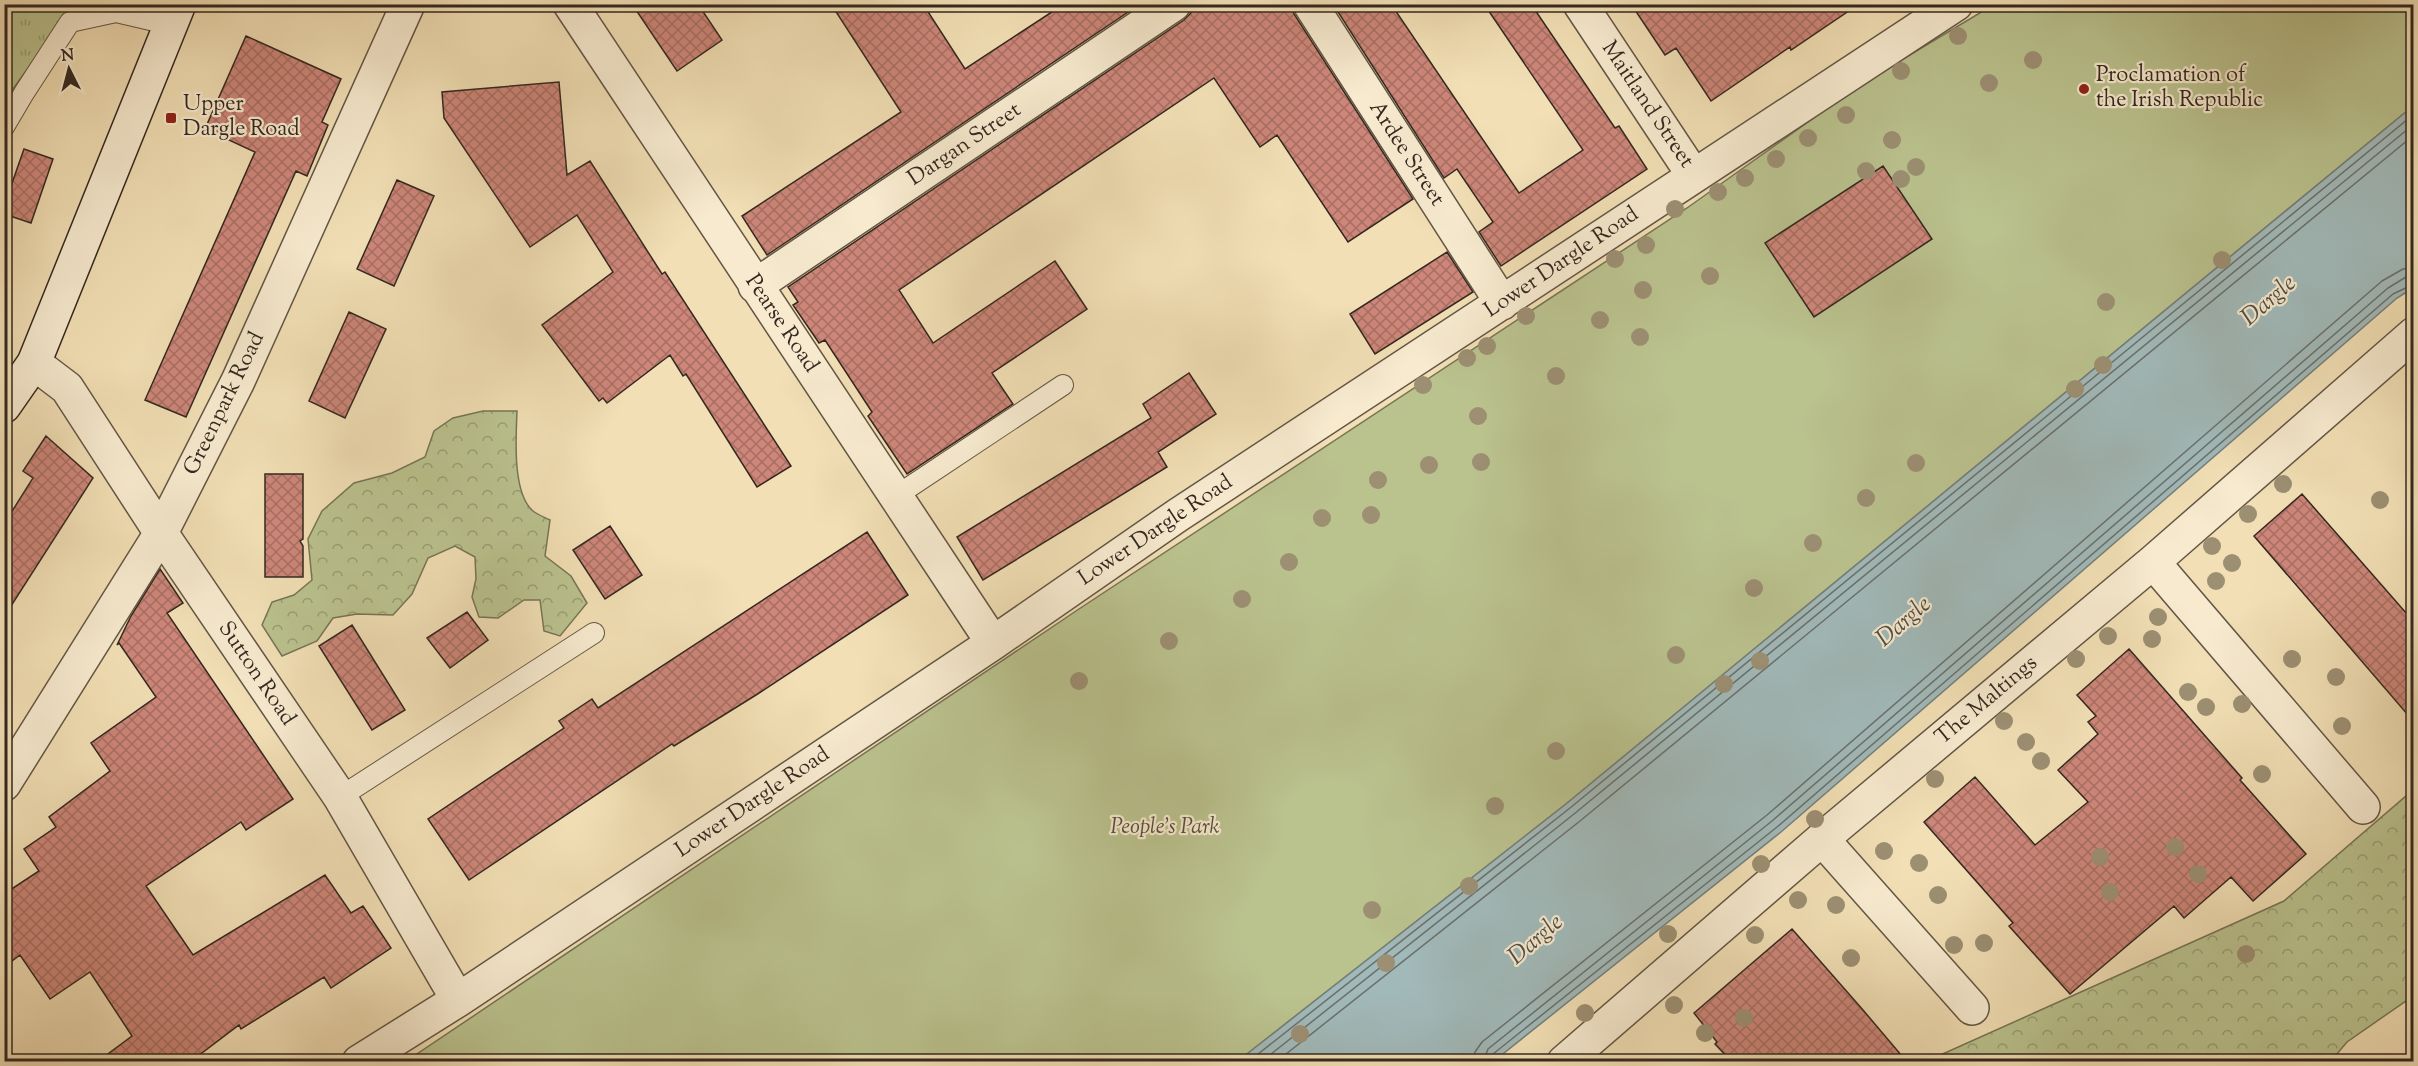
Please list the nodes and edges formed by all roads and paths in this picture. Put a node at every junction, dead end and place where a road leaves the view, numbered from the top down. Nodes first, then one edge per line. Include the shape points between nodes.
1 (408, 4) edge
2 (570, 4) edge
3 (1174, 4) edge
4 (1310, 4) edge
5 (1580, 4) edge
6 (1956, 4) edge
7 (175, 15) edge
8 (4, 128) edge
9 (1694, 176) junction
10 (755, 286) junction
11 (1502, 303) junction
12 (2414, 334) edge
13 (34, 363) junction
14 (1063, 385) dead end
15 (4, 406) edge
16 (896, 496) junction
17 (161, 533) junction
18 (2153, 562) junction
19 (594, 633) dead end
20 (993, 643) junction
21 (4, 784) edge
22 (340, 797) junction
23 (2363, 807) dead end
24 (1822, 839) junction
25 (458, 1000) junction
26 (1972, 1008) dead end
27 (359, 1062) edge
28 (1564, 1062) edge

1 - 17 street, Greenpark Road via 238,381
2 - 10 street, Pearse Road
3 - 10 street, Dargan Street
4 - 11 street, Ardee Street
5 - 9 street, Maitland Street
6 - 9 street, Lower Dargle Road
7 - 8 lane via 116,12 70,22
7 - 13 street
9 - 11 street, Lower Dargle Road
10 - 16 street, Pearse Road
11 - 20 street, Lower Dargle Road via 1178,515
12 - 18 street, The Maltings
13 - 15 street
13 - 17 street, Sutton Road via 67,388
14 - 16 lane
16 - 20 street, Pearse Road
17 - 21 street, Greenpark Road
17 - 22 street, Sutton Road
18 - 23 street
18 - 24 street, The Maltings
19 - 22 lane
20 - 25 street, Lower Dargle Road
22 - 25 street, Sutton Road
24 - 26 street
24 - 28 street, The Maltings
25 - 27 street, Lower Dargle Road

